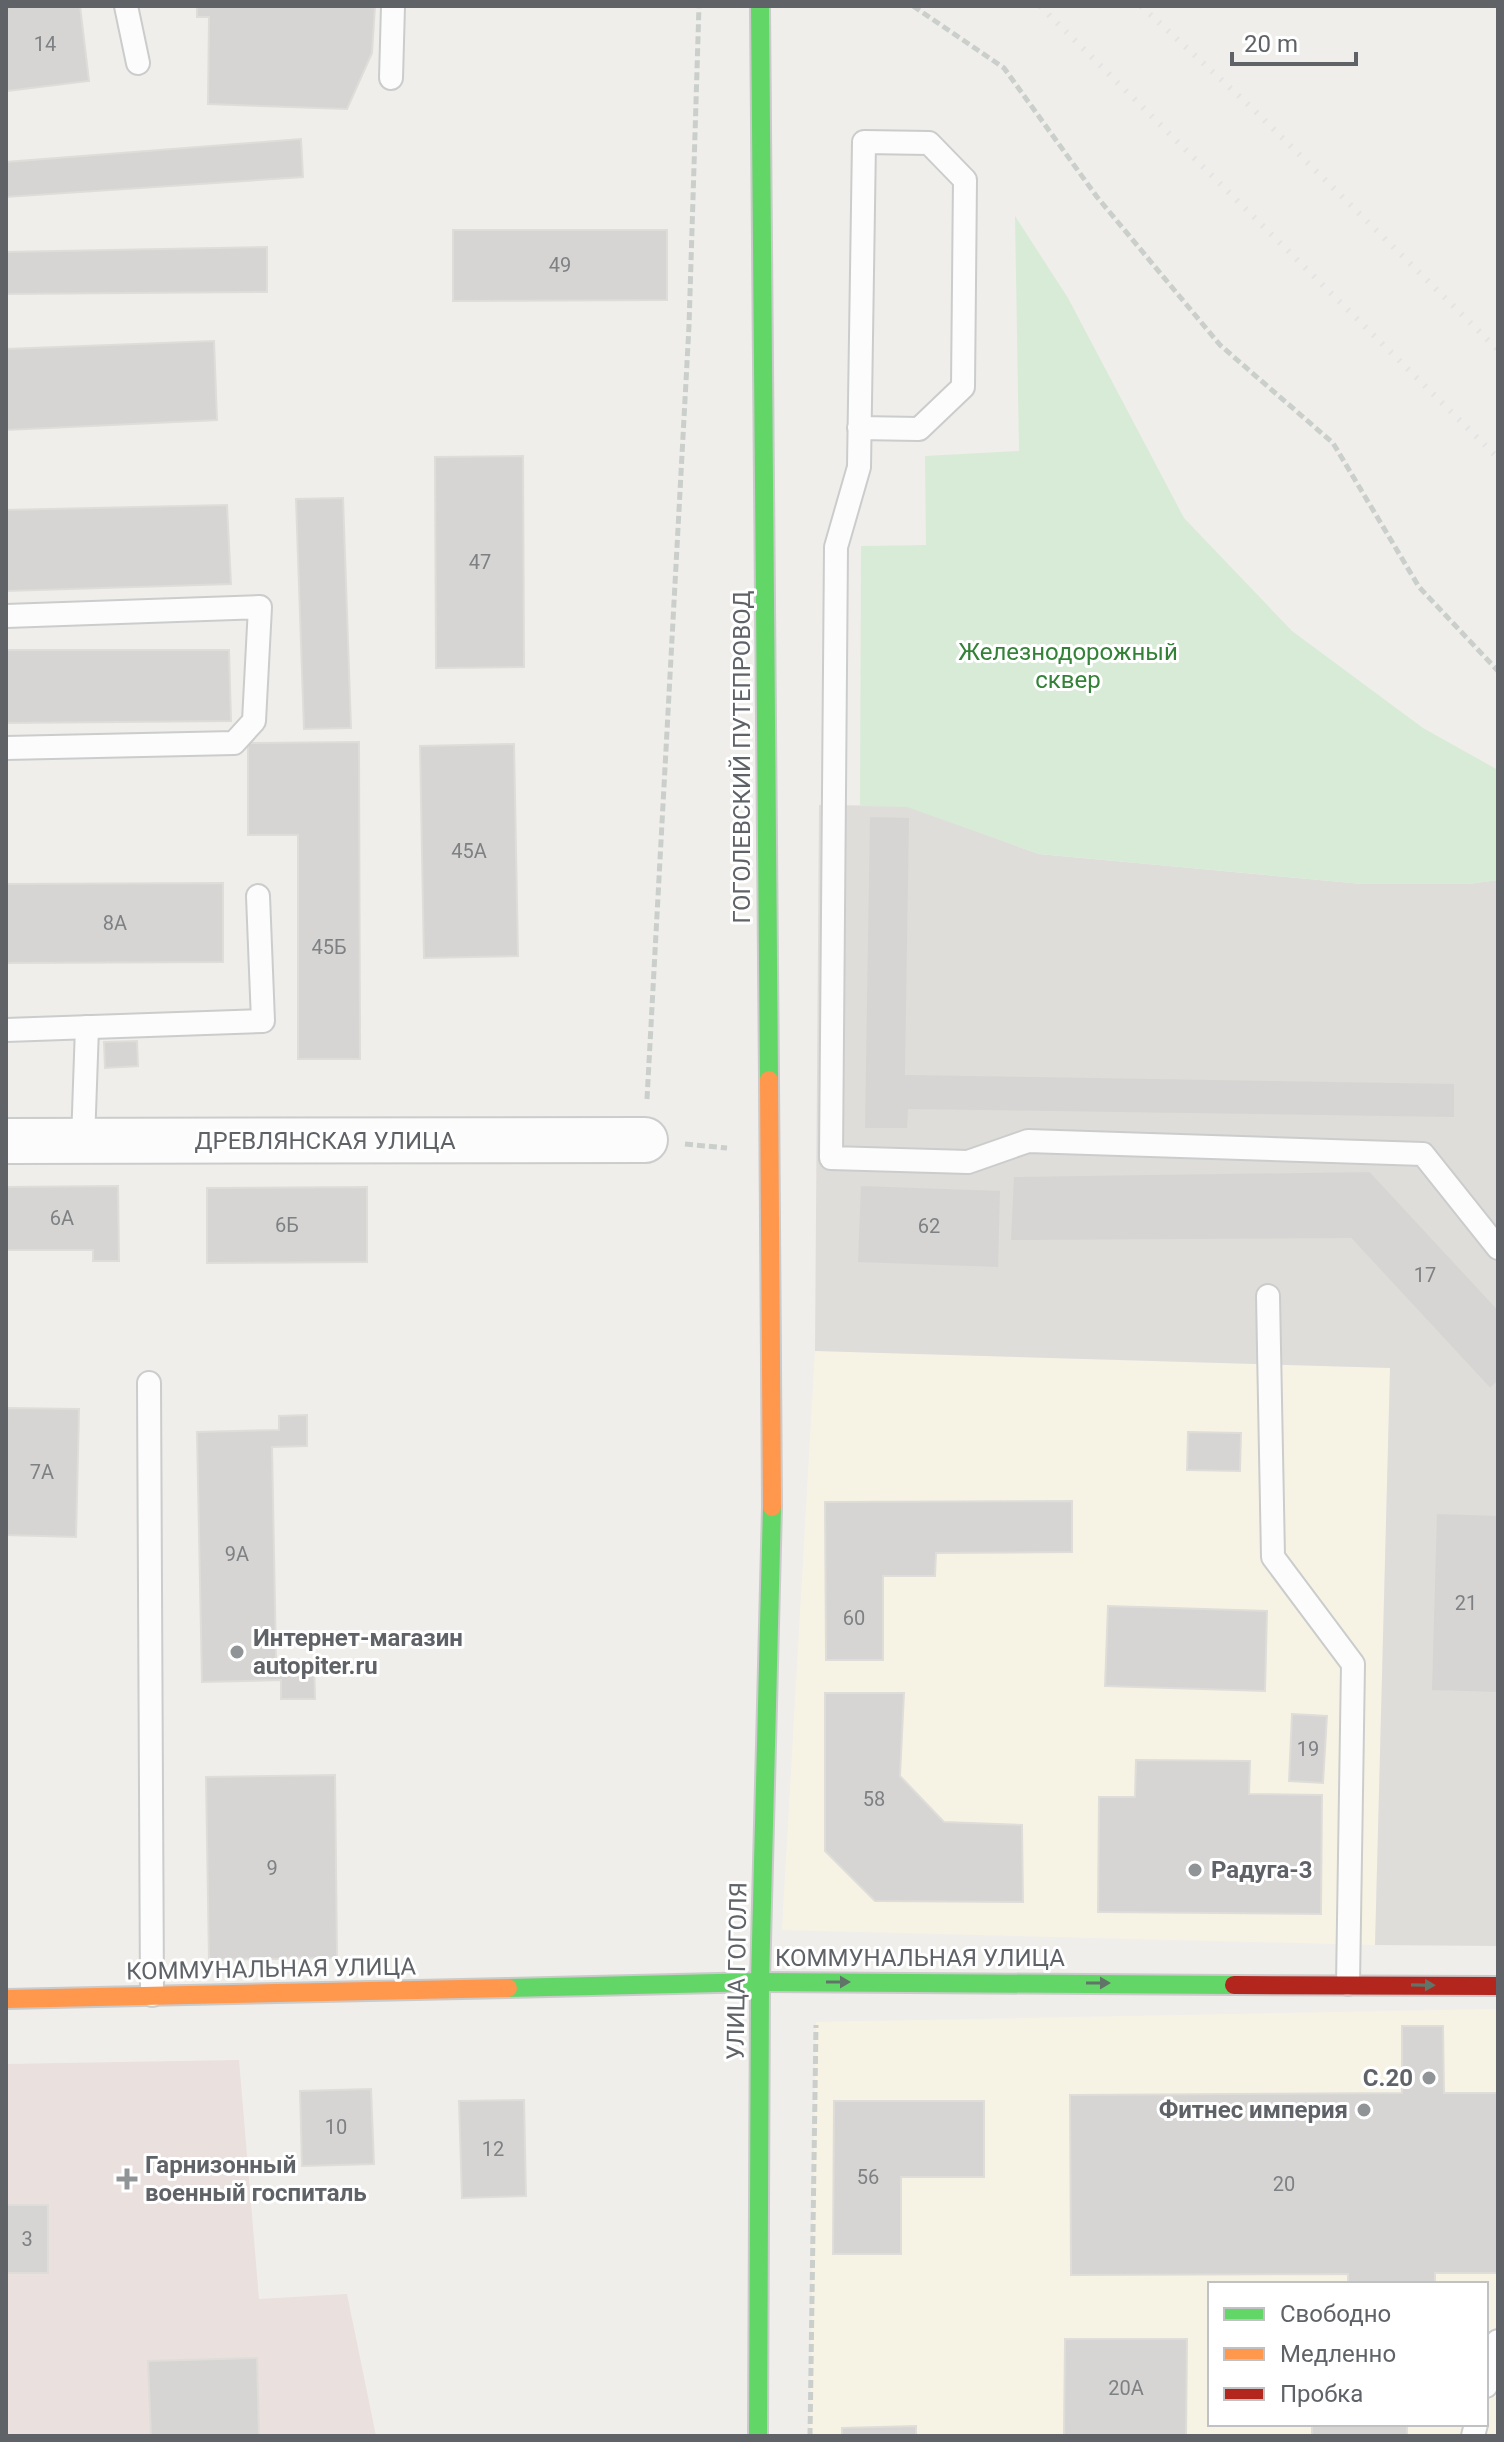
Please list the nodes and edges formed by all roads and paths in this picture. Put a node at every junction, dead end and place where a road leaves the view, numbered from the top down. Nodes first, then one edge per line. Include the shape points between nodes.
1 (126, 6) edge
2 (393, 6) edge
3 (699, 6) edge
4 (760, 6) edge
5 (913, 6) edge
6 (138, 63) dead end
7 (391, 78) dead end
8 (859, 428) junction
9 (6, 616) edge
10 (1498, 671) edge
11 (6, 748) edge
12 (258, 896) dead end
13 (87, 1027) junction
14 (6, 1030) edge
15 (645, 1140) joint
16 (6, 1141) edge
17 (83, 1141) junction
18 (1498, 1248) edge
19 (1268, 1296) dead end
20 (149, 1383) dead end
21 (772, 1507) joint
22 (760, 1982) junction
23 (1348, 1984) junction
24 (1498, 1986) edge
25 (152, 1995) junction
26 (6, 1999) edge
27 (816, 2022) dead end
28 (1498, 2341) edge
29 (1488, 2378) edge
30 (758, 2436) edge
31 (810, 2436) edge

1 - 6 lane
2 - 7 lane
3 - 15 path via 689,326
4 - 21 main road, ГОГОЛЕВСКИЙ ПУТЕПРОВОД, bridge
5 - 10 path via 1004,68 1097,197 1220,345 1333,443 1419,587
8 - 8 lane via 919,429 963,387 965,180 929,143 864,142
8 - 18 lane via 859,467 836,547 831,1158 968,1162 1028,1141 1423,1154
9 - 11 lane via 260,607 254,721 234,743
12 - 13 lane via 263,1021
13 - 14 lane
13 - 17 lane
15 - 17 street, ДРЕВЛЯНСКАЯ УЛИЦА
16 - 17 street, ДРЕВЛЯНСКАЯ УЛИЦА
19 - 23 lane via 1273,1557 1353,1664
20 - 25 lane
21 - 22 main road, УЛИЦА ГОГОЛЯ
22 -> 23 main road, КОММУНАЛЬНАЯ УЛИЦА
22 - 25 main road, КОММУНАЛЬНАЯ УЛИЦА
22 - 30 main road, УЛИЦА ГОГОЛЯ
23 -> 24 main road, КОММУНАЛЬНАЯ УЛИЦА
25 - 26 main road, КОММУНАЛЬНАЯ УЛИЦА
27 - 31 path
28 - 29 lane

